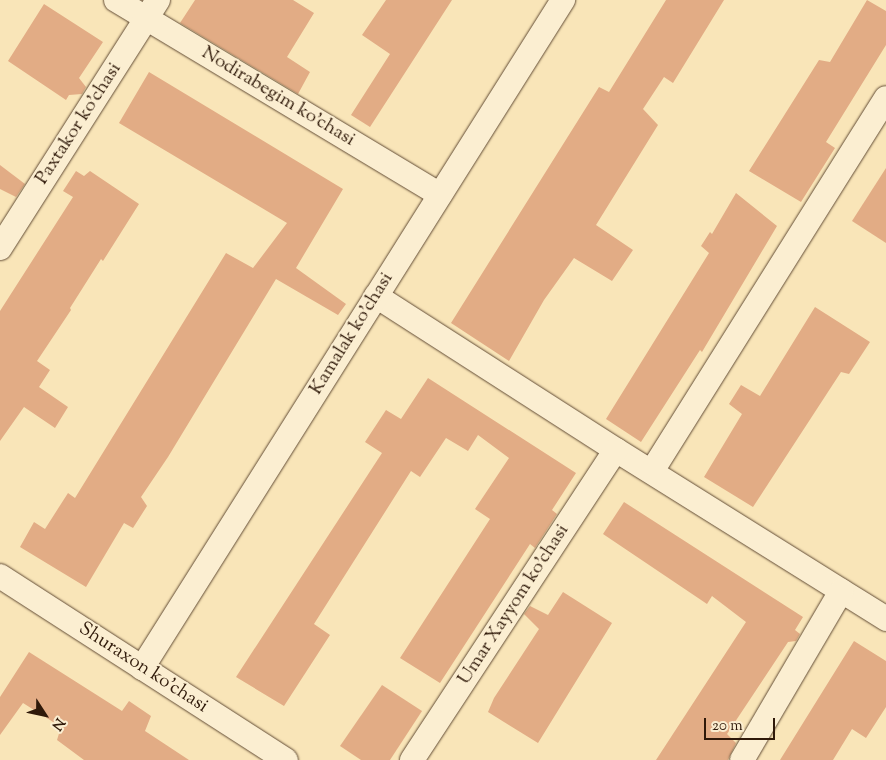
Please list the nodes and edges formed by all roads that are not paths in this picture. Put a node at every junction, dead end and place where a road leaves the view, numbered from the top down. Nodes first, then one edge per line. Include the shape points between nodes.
1 (116, 0) edge
2 (563, 0) edge
3 (152, 9) edge
4 (886, 98) edge
5 (440, 194) junction
6 (0, 248) edge
7 (376, 296) junction
8 (616, 450) junction
9 (652, 471) junction
10 (0, 576) edge
11 (842, 591) junction
12 (886, 620) edge
13 (142, 668) junction
14 (286, 760) edge
15 (412, 760) edge
16 (742, 760) edge

1 - 3 street, Nodirabegim ko'chasi
2 - 5 street, Kamalak ko'chasi
3 - 5 street, Nodirabegim ko'chasi
3 - 6 street, Paxtakor ko'chasi
4 - 9 street
5 - 7 street, Kamalak ko'chasi
7 - 8 street
7 - 13 street, Kamalak ko'chasi
8 - 9 street
8 - 15 street, Umar Xayyom ko'chasi
9 - 11 street
10 - 13 street, Shuraxon ko'chasi
11 - 12 street
11 - 16 street
13 - 14 street, Shuraxon ko'chasi

